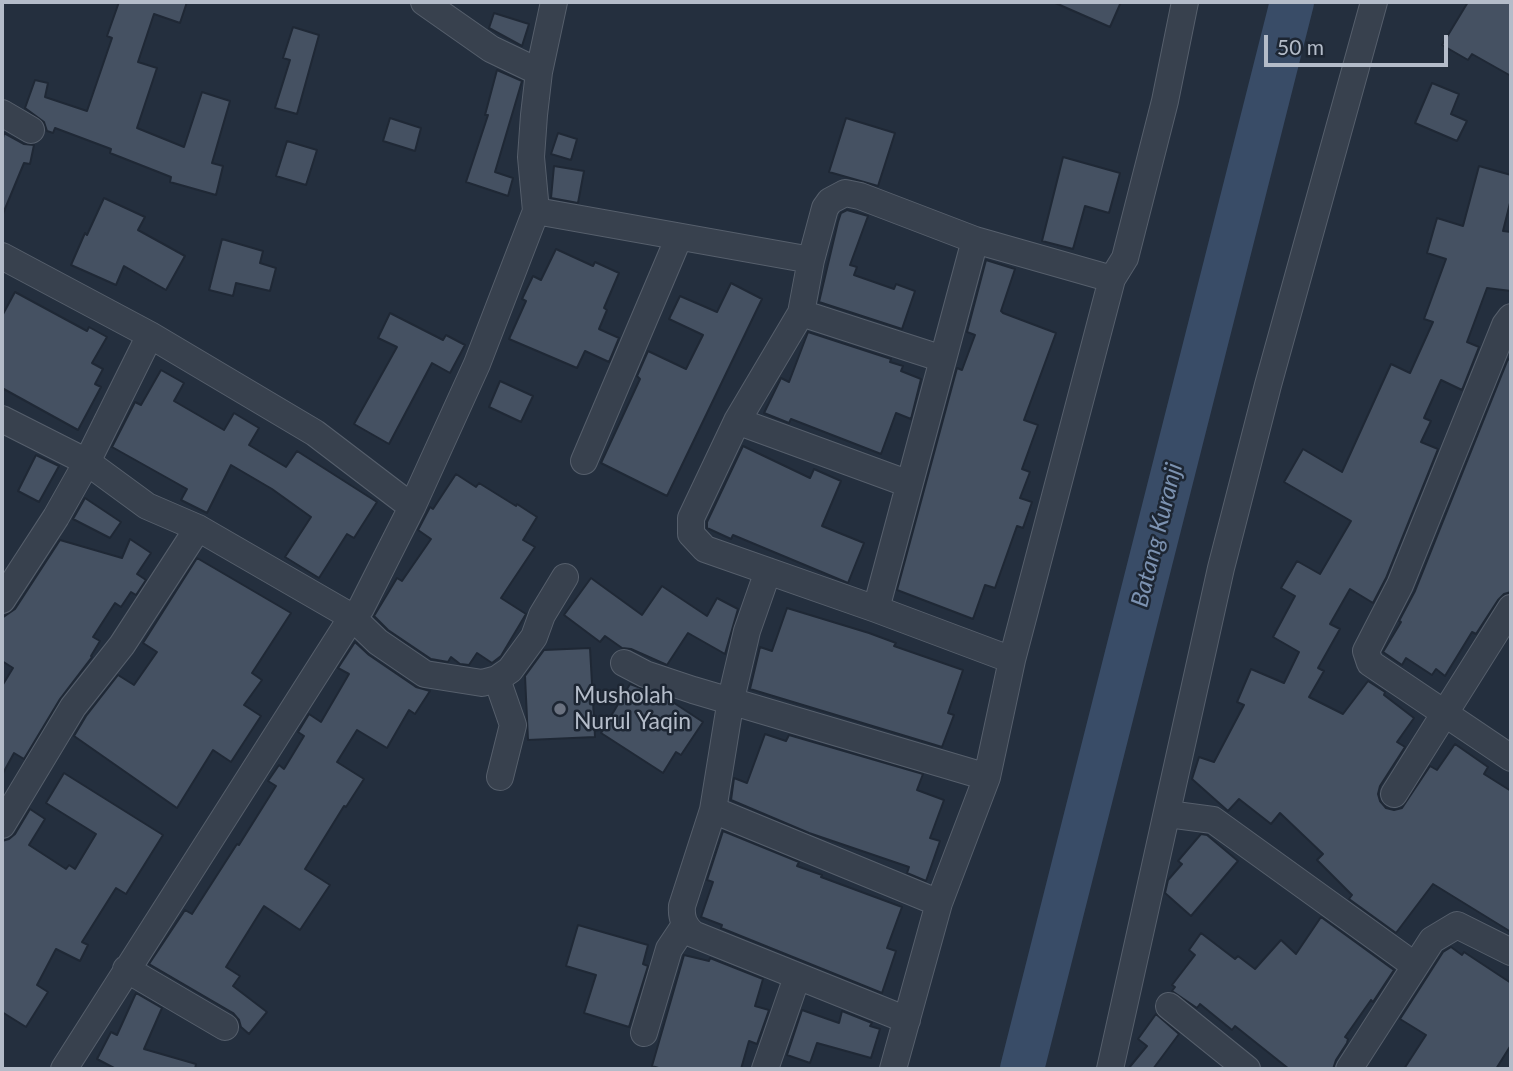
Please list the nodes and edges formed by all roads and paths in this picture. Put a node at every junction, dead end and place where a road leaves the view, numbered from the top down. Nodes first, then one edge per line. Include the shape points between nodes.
1 (424, 2) edge
2 (554, 2) edge
3 (1185, 2) edge
4 (1374, 2) edge
5 (539, 72) junction
6 (2, 113) edge
7 (31, 130) dead end
8 (536, 211) junction
9 (679, 237) junction
10 (975, 240) junction
11 (2, 256) edge
12 (811, 260) junction
13 (1112, 279) junction
14 (801, 313) junction
15 (1511, 317) edge
16 (150, 335) junction
17 (943, 359) junction
18 (2, 419) edge
19 (737, 421) junction
20 (584, 461) dead end
21 (87, 462) junction
22 (909, 484) junction
23 (412, 507) junction
24 (198, 528) junction
25 (768, 571) junction
26 (10, 574) edge
27 (565, 577) dead end
28 (2, 600) edge
29 (1511, 608) edge
30 (876, 609) junction
31 (352, 617) junction
32 (1012, 660) junction
33 (624, 663) dead end
34 (497, 679) junction
35 (731, 699) junction
36 (1445, 712) junction
37 (1511, 758) edge
38 (500, 777) dead end
39 (987, 777) junction
40 (1394, 794) dead end
41 (713, 810) junction
42 (1168, 814) junction
43 (2, 825) edge
44 (939, 903) junction
45 (685, 925) junction
46 (1511, 952) edge
47 (1414, 965) junction
48 (126, 969) junction
49 (797, 977) junction
50 (1169, 1006) dead end
51 (907, 1020) junction
52 (225, 1027) dead end
53 (644, 1033) dead end
54 (64, 1069) edge
55 (765, 1069) edge
56 (893, 1069) edge
57 (1110, 1069) edge
58 (1247, 1069) edge
59 (1349, 1069) edge

1 - 5 street via 491,49
2 - 5 street
3 - 13 street via 1125,258
4 - 42 street via 1221,568
5 - 8 street via 531,157
6 - 7 street
8 - 9 street
8 - 23 street via 477,364
9 - 12 street
9 - 20 street
10 - 12 street via 845,193 825,208
10 - 13 street
10 - 17 street
11 - 16 street
12 - 14 street
13 - 32 street
14 - 17 street
14 - 19 street
15 - 36 street via 1400,585 1366,651 1370,663
16 - 21 street
16 - 23 street via 315,433
17 - 22 street
18 - 21 street
19 - 22 street
19 - 25 street via 691,518 691,534 705,549
21 - 24 street via 147,506
21 - 26 street
22 - 30 street
23 - 31 street via 361,608
24 - 31 street
24 - 43 street via 122,645 74,707
25 - 30 street
25 - 35 street via 747,631
26 - 28 street
27 - 34 street via 520,658
29 - 36 street
30 - 32 street
31 - 34 street via 378,642 425,674 482,683
31 - 48 street
32 - 39 street
33 - 35 street via 645,674
34 - 38 street via 513,725
35 - 39 street
35 - 41 street
36 - 37 street
36 - 40 street
39 - 44 street
41 - 44 street
41 - 45 street via 682,906
42 - 47 street via 1213,820
42 - 57 street
44 - 51 street
45 - 49 street via 694,934
45 - 53 street via 669,949
46 - 47 street via 1457,925 1432,940
47 - 59 street
48 - 52 street
48 - 54 street
49 - 51 street
49 - 55 street
50 - 58 street
51 - 56 street

